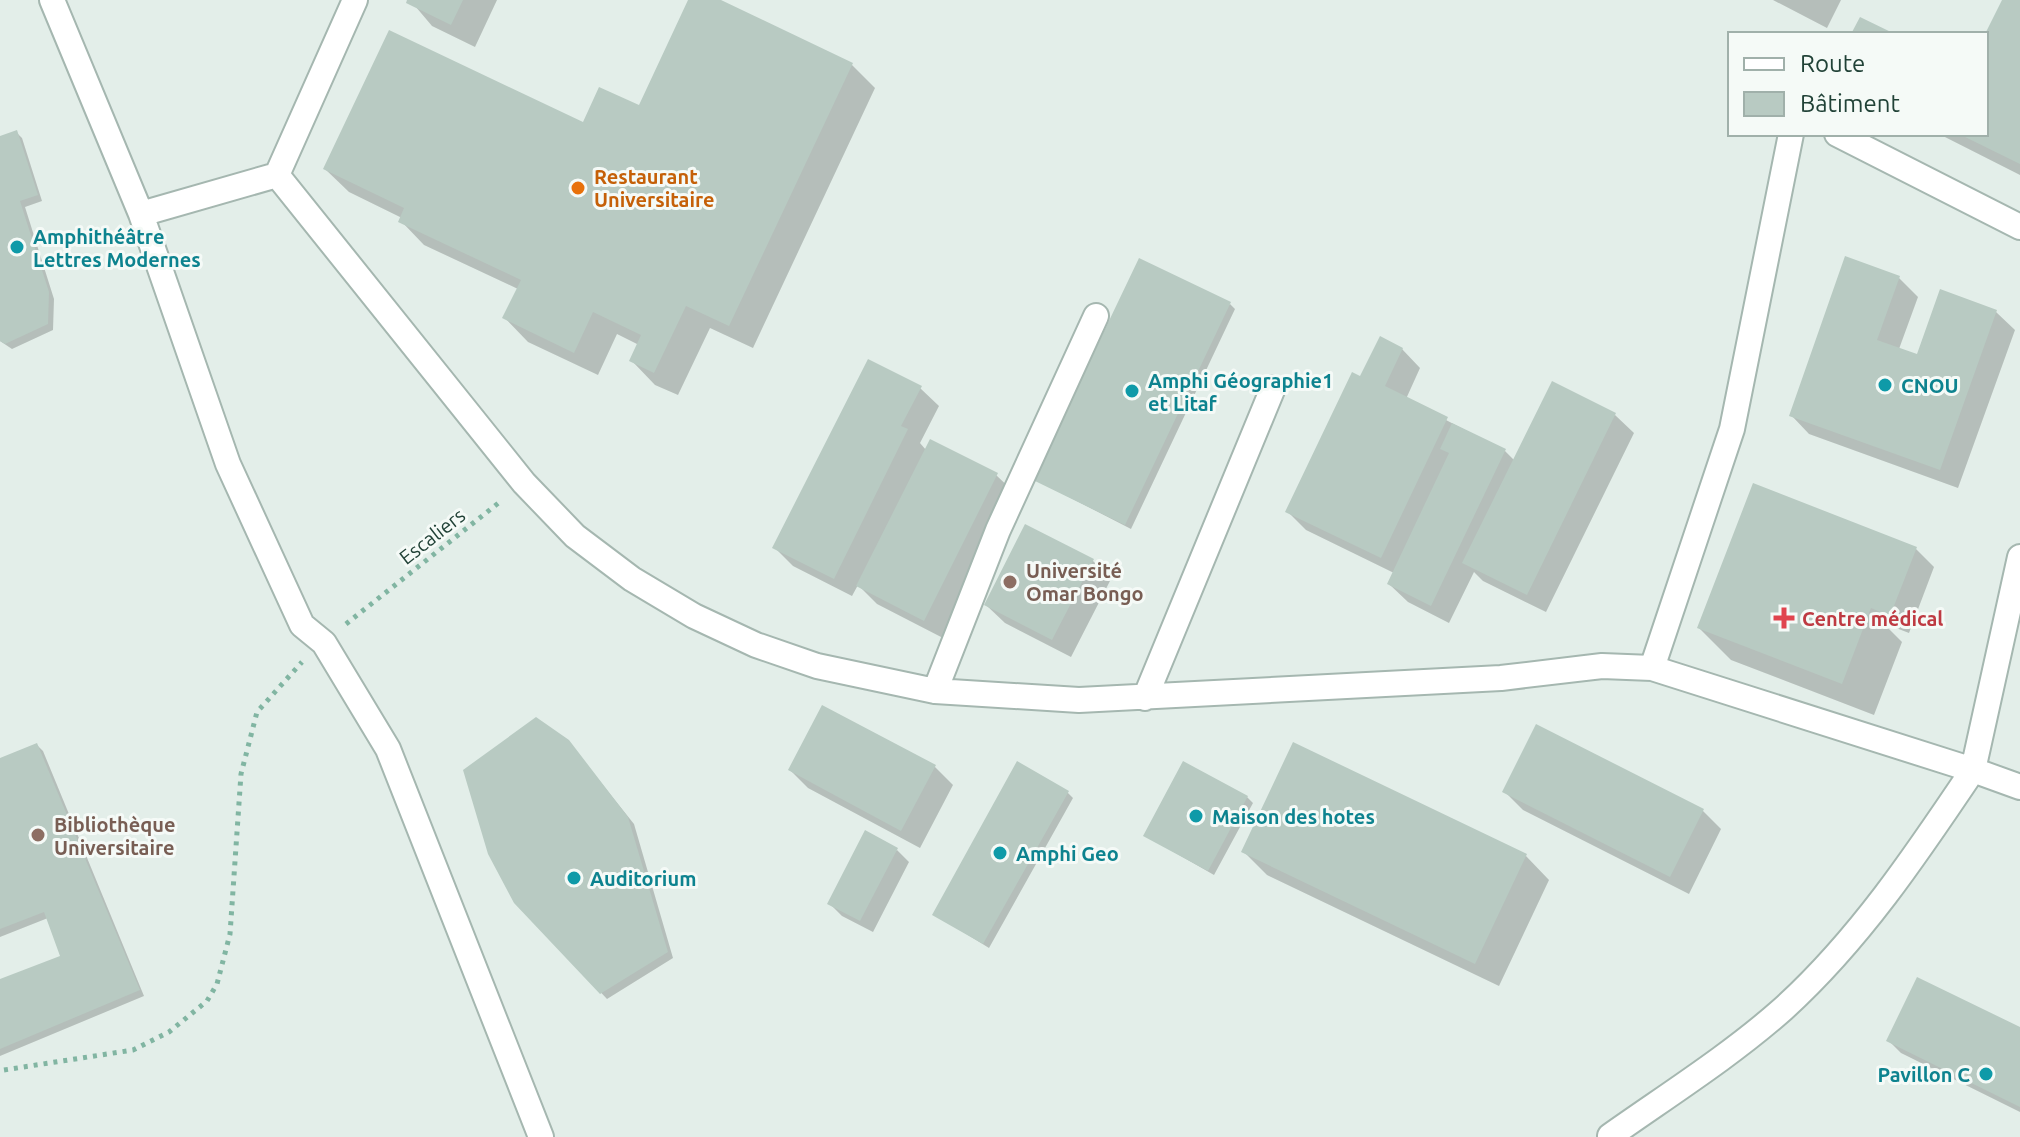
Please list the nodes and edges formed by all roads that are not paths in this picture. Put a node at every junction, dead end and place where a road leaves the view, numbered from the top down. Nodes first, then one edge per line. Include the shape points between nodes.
1 (52, 0) edge
2 (355, 0) edge
3 (1791, 136) edge
4 (1841, 136) edge
5 (277, 175) junction
6 (141, 214) junction
7 (2020, 227) edge
8 (1096, 316) dead end
9 (1273, 388) dead end
10 (2020, 557) edge
11 (1652, 668) junction
12 (935, 691) junction
13 (1145, 698) junction
14 (1973, 770) junction
15 (2020, 787) edge
16 (1610, 1136) edge
17 (541, 1137) edge

1 - 6 lane
2 - 5 lane
3 - 11 lane via 1732,429
4 - 7 lane
5 - 6 lane
5 - 12 lane via 524,483 575,536 632,579 756,645 817,666
6 - 17 lane via 228,464 302,625 324,643 388,749
8 - 12 lane via 998,530
9 - 13 lane
10 - 14 lane
11 - 13 lane via 1602,666 1501,678
11 - 14 lane
12 - 13 lane via 1064,700
14 - 15 lane
14 - 16 lane via 1869,919 1783,1008

